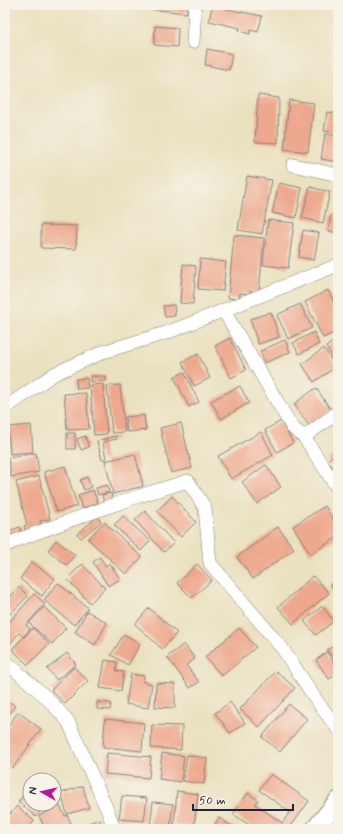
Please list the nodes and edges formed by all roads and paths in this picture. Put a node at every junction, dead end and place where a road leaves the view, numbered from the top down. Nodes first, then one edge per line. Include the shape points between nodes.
1 (195, 5) edge
2 (193, 42) dead end
3 (293, 165) dead end
4 (338, 175) edge
5 (338, 265) edge
6 (224, 311) junction
7 (5, 408) edge
8 (338, 412) edge
9 (304, 437) junction
10 (338, 488) edge
11 (5, 546) edge
12 (5, 661) edge
13 (338, 729) edge
14 (338, 801) edge
15 (114, 829) edge
16 (315, 829) edge

1 - 2 street
3 - 4 street
5 - 6 street
6 - 7 street via 169,332 103,352 54,374
6 - 9 street via 292,427
8 - 9 street
9 - 10 street
11 - 13 street via 91,513 188,481 205,508 210,563 282,648
12 - 15 street via 47,698 68,721
14 - 16 street

